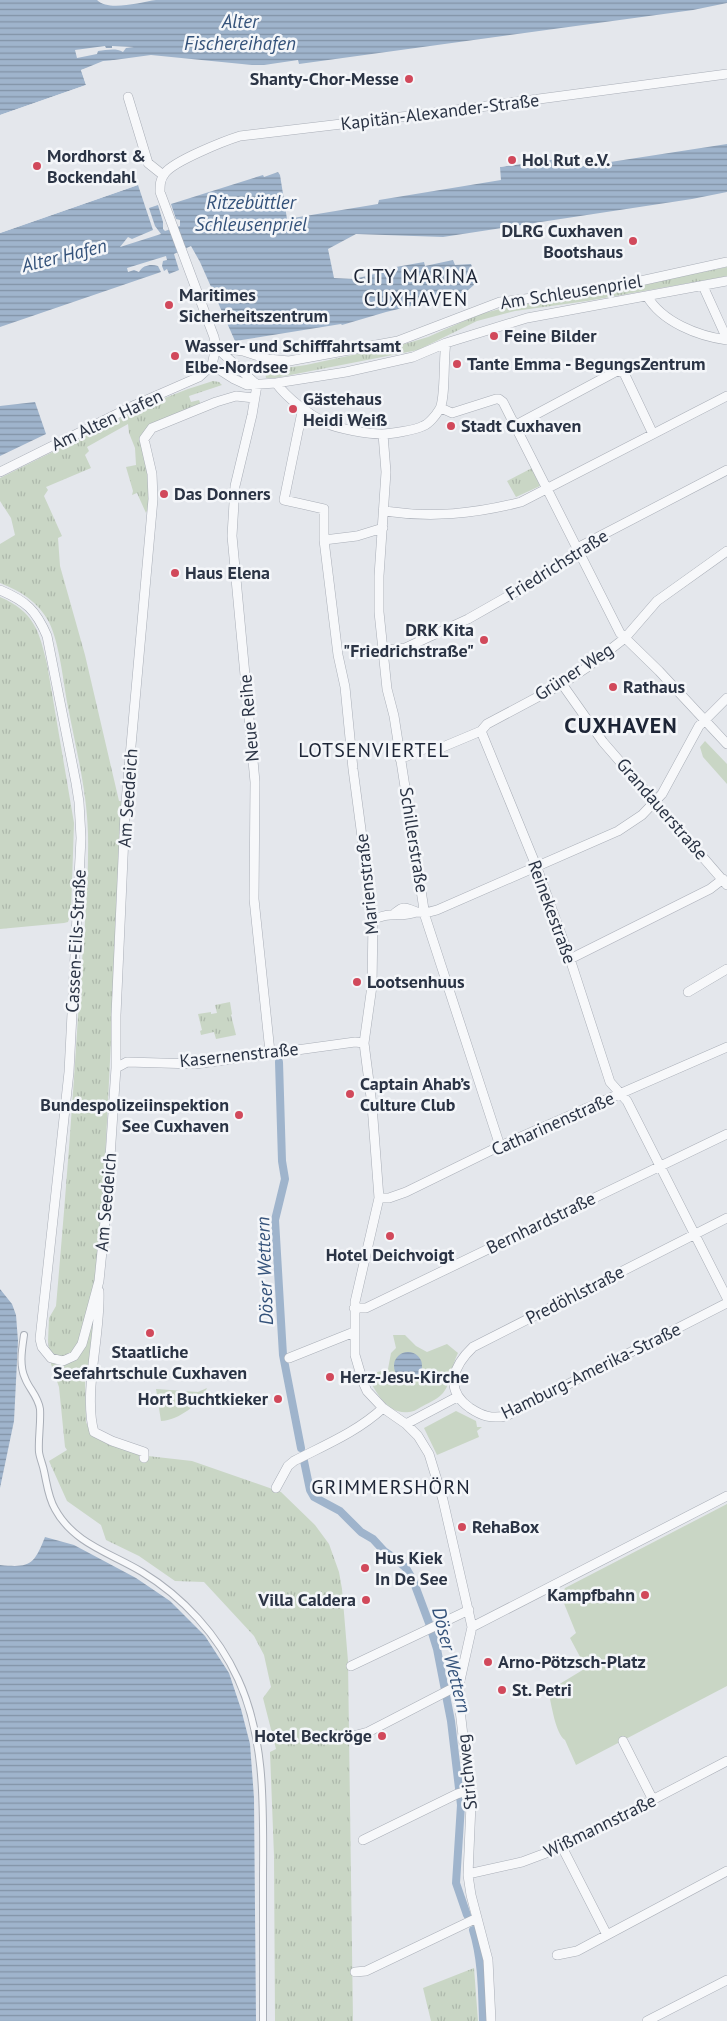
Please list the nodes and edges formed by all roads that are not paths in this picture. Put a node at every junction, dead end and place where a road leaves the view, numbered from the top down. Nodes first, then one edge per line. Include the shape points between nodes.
1 (727, 74) edge
2 (128, 97) dead end
3 (163, 175) junction
4 (727, 262) edge
5 (727, 281) edge
6 (703, 286) junction
7 (647, 296) junction
8 (727, 340) edge
9 (446, 343) junction
10 (216, 347) junction
11 (243, 351) junction
12 (212, 365) junction
13 (237, 367) junction
14 (245, 375) junction
15 (276, 383) junction
16 (256, 386) junction
17 (727, 396) edge
18 (254, 398) junction
19 (303, 407) junction
20 (441, 408) junction
21 (516, 425) junction
22 (383, 434) junction
23 (653, 434) junction
24 (727, 470) edge
25 (0, 472) edge
26 (547, 490) junction
27 (384, 511) junction
28 (383, 528) junction
29 (324, 540) junction
30 (727, 552) edge
31 (579, 553) junction
32 (0, 590) edge
33 (625, 638) junction
34 (383, 650) junction
35 (562, 684) junction
36 (727, 698) edge
37 (705, 719) junction
38 (481, 730) junction
39 (727, 744) edge
40 (400, 759) junction
41 (655, 802) junction
42 (537, 868) junction
43 (725, 882) edge
44 (420, 912) junction
45 (373, 920) junction
46 (570, 959) junction
47 (727, 969) edge
48 (688, 992) dead end
49 (364, 1043) junction
50 (727, 1047) edge
51 (270, 1052) junction
52 (116, 1068) junction
53 (620, 1094) junction
54 (727, 1134) edge
55 (500, 1146) junction
56 (660, 1166) junction
57 (379, 1198) junction
58 (727, 1218) edge
59 (373, 1228) joint
60 (696, 1234) junction
61 (99, 1281) junction
62 (727, 1298) edge
63 (727, 1304) edge
64 (354, 1308) junction
65 (42, 1315) joint
66 (354, 1332) junction
67 (24, 1335) dead end
68 (289, 1358) dead end
69 (457, 1397) junction
70 (383, 1408) junction
71 (406, 1424) junction
72 (144, 1458) dead end
73 (276, 1488) dead end
74 (727, 1496) edge
75 (469, 1610) junction
76 (472, 1627) junction
77 (351, 1666) dead end
78 (460, 1685) junction
79 (352, 1736) dead end
80 (623, 1740) dead end
81 (727, 1762) edge
82 (463, 1792) junction
83 (653, 1800) junction
84 (363, 1840) dead end
85 (562, 1848) junction
86 (727, 1871) edge
87 (468, 1874) junction
88 (477, 1918) junction
89 (607, 1935) junction
90 (557, 1955) dead end
91 (355, 1972) dead end
92 (727, 1980) edge
93 (263, 2021) edge
94 (491, 2021) edge
95 (647, 2021) edge

1 - 3 street, Kapitän-Alexander-Straße via 240,136 211,147
2 - 3 street via 148,162
3 - 10 street via 160,192
4 - 11 street, Am Schleusenpriel via 604,289 500,302 398,341 296,360 268,359
5 - 6 street
6 - 7 street
6 - 8 street
7 - 8 street via 654,308 666,317 710,338
7 - 9 street via 527,318
9 - 15 street via 413,357
9 - 20 street
10 - 11 street, Am Schleusenpriel
10 - 12 street
10 - 13 street
11 - 13 street via 236,361
12 - 14 street
12 - 16 street via 234,379
12 - 25 street, Am Alten Hafen via 199,377
13 - 14 street
14 - 16 street
15 - 16 street
15 - 19 street
16 - 18 street, Neue Reihe
17 - 23 street
18 - 51 street, Neue Reihe via 236,486 232,536 254,782 254,899
18 - 52 street, Am Seedeich via 236,396 216,402 152,428 144,439 152,474 153,499 125,814
19 - 22 street via 326,424
19 - 29 street, Marienstraße via 284,500 324,509
20 - 21 street via 452,413 500,399
20 - 22 street via 424,426
21 - 23 street via 617,371 624,373
21 - 26 street
22 - 27 street, Schillerstraße via 386,472
23 - 26 street
24 - 31 street, Friedrichstraße via 581,546
26 - 27 street via 521,502 486,511 417,516
26 - 31 street
27 - 28 street, Schillerstraße
28 - 29 street via 357,536
28 - 34 street, Schillerstraße via 379,612
29 - 45 street, Marienstraße
30 - 33 street, Grüner Weg via 657,601
31 - 33 street
31 - 34 street, Friedrichstraße via 468,619 405,648
32 - 65 street, Cassen-Eils-Straße via 26,604 40,621 46,636 81,822 69,1072
33 - 35 street, Grüner Weg
33 - 37 street
34 - 40 street, Schillerstraße
35 - 38 street, Grüner Weg
35 - 41 street, Grandauerstraße via 593,729
36 - 37 street
37 - 39 street
37 - 41 street
38 - 40 street, Grüner Weg via 438,749 429,747
38 - 42 street, Reinekestraße
40 - 44 street, Schillerstraße
41 - 42 street via 618,831
41 - 43 street, Grandauerstraße
42 - 44 street via 437,910
42 - 46 street, Reinekestraße
43 - 46 street
44 - 45 street via 401,908 396,913
44 - 55 street, Schillerstraße
45 - 49 street, Marienstraße via 372,986
46 - 53 street, Reinekestraße via 610,1082
47 - 48 street
49 - 51 street, Kasernenstraße
49 - 57 street, Marienstraße
50 - 53 street, Catharinenstraße
51 - 52 street, Kasernenstraße via 196,1064 127,1062
52 - 61 street, Am Seedeich via 108,1201
53 - 55 street, Catharinenstraße
53 - 56 street, Reinekestraße via 627,1101
54 - 56 street, Bernhardstraße
55 - 57 street, Catharinenstraße via 406,1192
56 - 60 street, Reinekestraße
56 - 64 street, Bernhardstraße via 366,1308
57 - 59 street, Marienstraße
58 - 60 street, Predöhlstraße
59 - 64 street, Strichweg
60 - 62 street, Reinekestraße
60 - 69 street, Predöhlstraße via 474,1347 458,1364 454,1390
61 - 65 street, Am Seedeich via 82,1344 74,1356 56,1361 46,1354 40,1339
61 - 72 street, Am Seedeich via 91,1421 94,1432 144,1452
63 - 69 street, Hamburg-Amerika-Straße via 506,1416 484,1416
64 - 66 street, Strichweg
66 - 68 street
66 - 70 street, Strichweg via 363,1382
67 - 93 street via 22,1369 38,1402 40,1459 48,1493 59,1516 76,1536 143,1572 182,1602 220,1647 247,1698 261,1774
69 - 71 street
70 - 71 street, Strichweg
70 - 73 street via 347,1434 294,1460
71 - 75 street, Strichweg via 429,1454
74 - 76 street
75 - 76 street, Strichweg
75 - 77 street
76 - 78 street, Strichweg
78 - 79 street via 368,1732
78 - 82 street, Strichweg
80 - 83 street
81 - 83 street, Wißmannstraße
82 - 84 street
82 - 87 street, Strichweg via 471,1820
83 - 85 street, Wißmannstraße
85 - 87 street, Wißmannstraße via 522,1862
85 - 89 street
86 - 89 street
87 - 88 street, Strichweg
88 - 91 street via 366,1971
88 - 94 street, Strichweg via 488,1960
89 - 90 street via 577,1951
92 - 95 street

